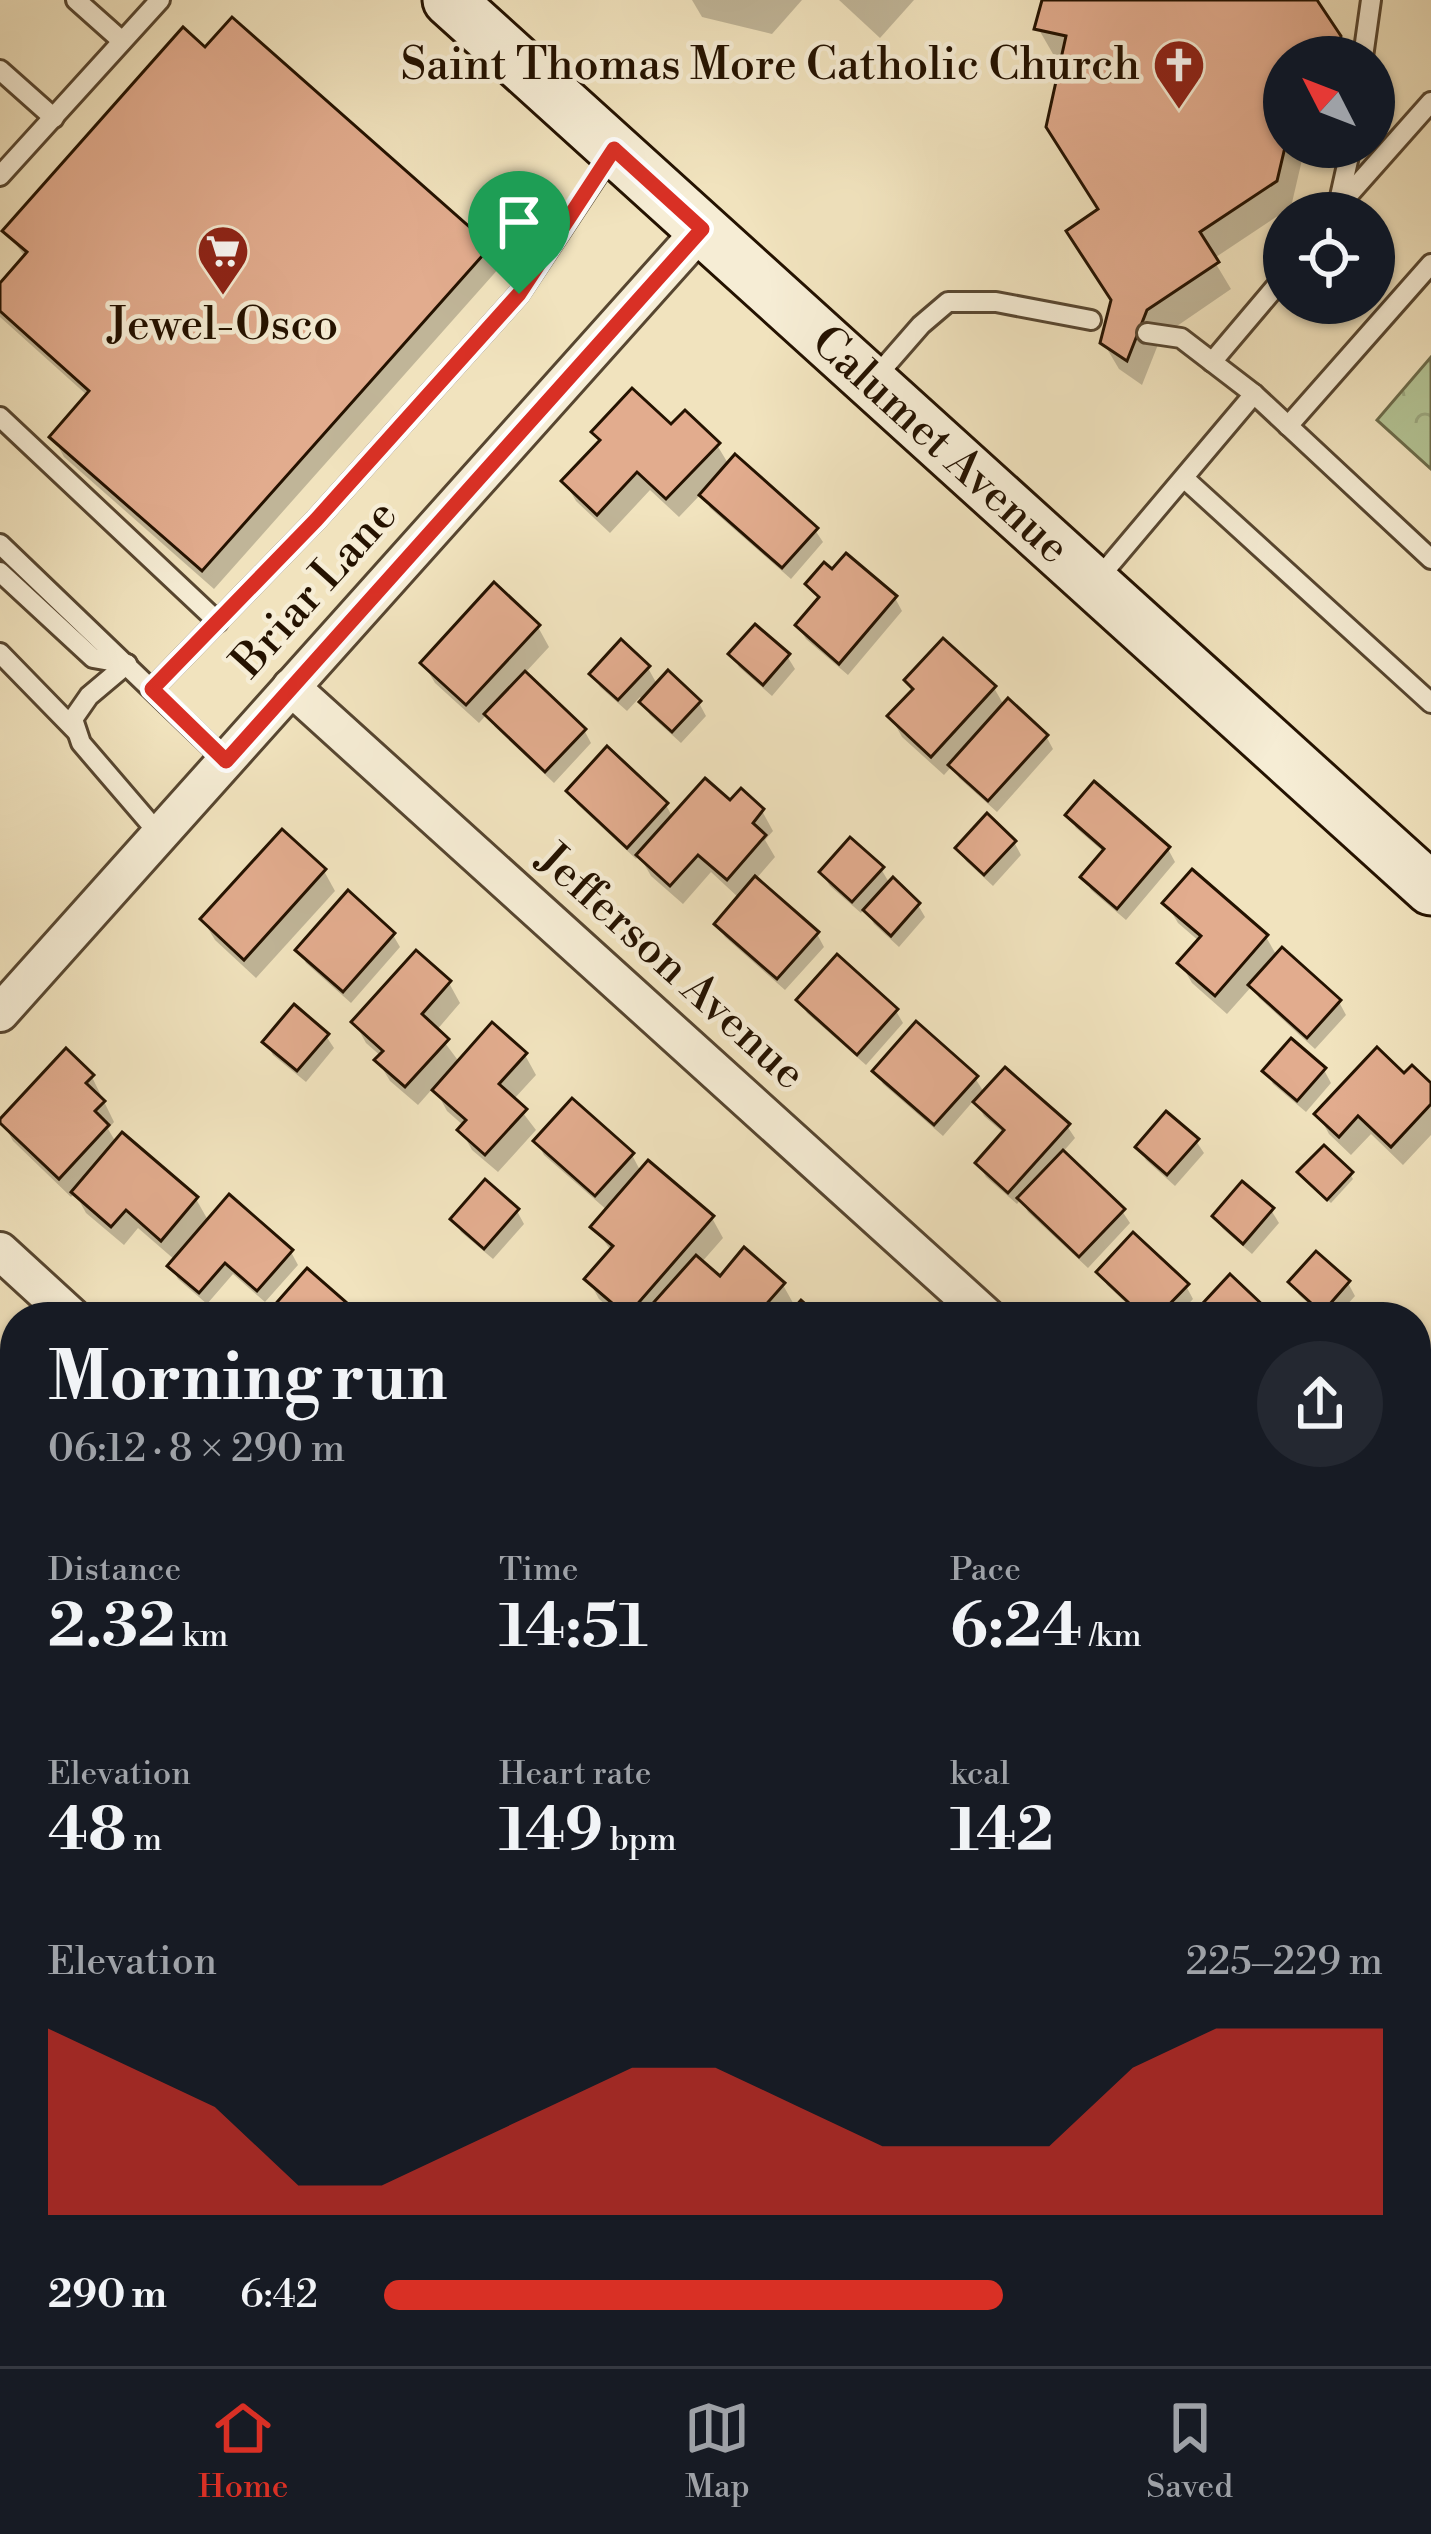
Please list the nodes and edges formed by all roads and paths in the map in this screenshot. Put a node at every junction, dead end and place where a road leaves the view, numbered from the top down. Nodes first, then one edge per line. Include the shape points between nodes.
1 (76, 0) edge
2 (160, 0) edge
3 (449, 0) edge
4 (1371, 0) edge
5 (1366, 36) edge
6 (122, 41) junction
7 (0, 70) edge
8 (1431, 102) edge
9 (53, 118) junction
10 (614, 149) junction
11 (0, 176) edge
12 (1352, 192) edge
13 (702, 229) junction
14 (1431, 264) edge
15 (1263, 302) edge
16 (1091, 320) dead end
17 (1147, 333) dead end
18 (1212, 362) junction
19 (871, 382) junction
20 (1254, 394) junction
21 (0, 417) edge
22 (1288, 426) junction
23 (1185, 479) junction
24 (0, 526) edge
25 (6, 548) edge
26 (1431, 559) edge
27 (0, 572) edge
28 (1094, 584) junction
29 (218, 622) junction
30 (0, 653) edge
31 (127, 664) junction
32 (291, 687) junction
33 (152, 689) junction
34 (1431, 703) edge
35 (75, 726) junction
36 (226, 761) junction
37 (160, 835) junction
38 (1431, 890) edge
39 (0, 1013) edge
40 (0, 1251) edge
41 (56, 1302) edge
42 (970, 1302) edge

1 - 6 lane
2 - 6 lane
3 - 10 main road, Calumet Avenue
4 - 5 lane
6 - 9 lane
7 - 9 lane
8 - 12 lane
9 - 11 lane
10 - 13 main road, Calumet Avenue
10 - 29 lane via 519,294
13 - 19 main road, Calumet Avenue
13 - 32 street, Briar Lane
14 - 22 lane
15 - 18 lane
16 - 19 lane via 948,302
17 - 18 lane via 1181,338
18 - 20 lane
19 - 28 main road, Calumet Avenue
20 - 22 lane
20 - 23 lane
21 - 29 lane
22 - 26 lane
23 - 28 lane
23 - 34 lane
24 - 25 lane
25 - 31 lane
27 - 31 lane via 93,658
28 - 38 main road, Calumet Avenue
29 - 33 lane
30 - 35 lane
31 - 33 lane
31 - 35 lane via 88,696
32 - 36 street, Briar Lane
32 - 42 street, Jefferson Avenue
33 - 36 lane
35 - 37 lane
36 - 37 street, Briar Lane
37 - 39 street, Briar Lane
40 - 41 street

